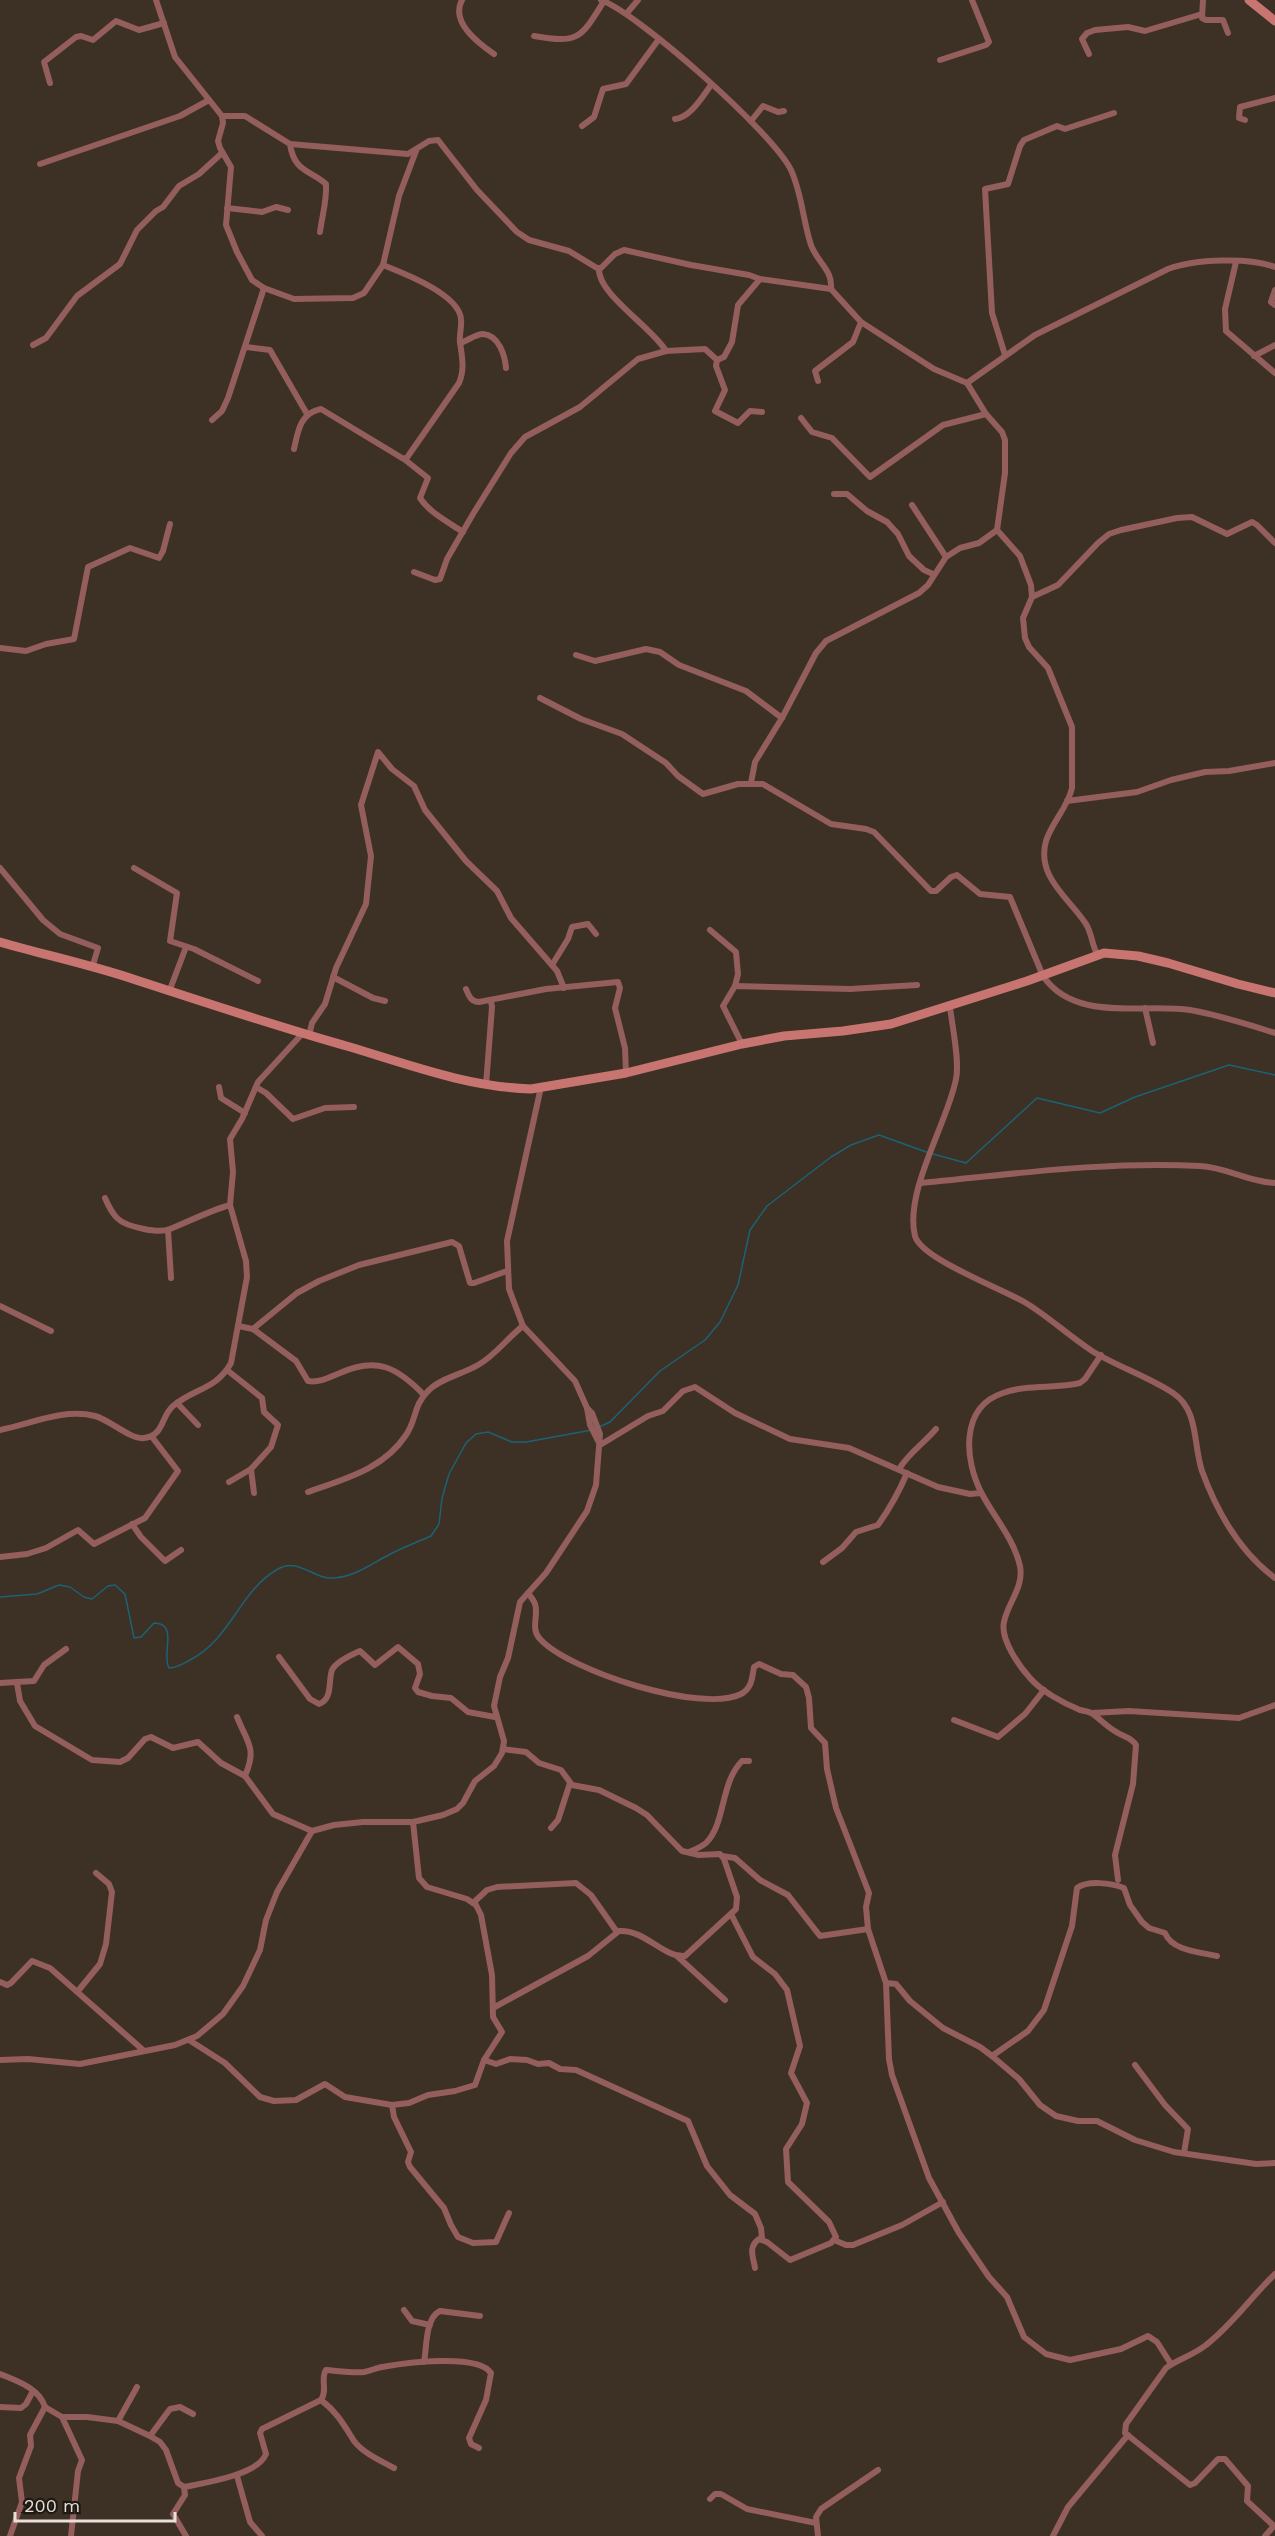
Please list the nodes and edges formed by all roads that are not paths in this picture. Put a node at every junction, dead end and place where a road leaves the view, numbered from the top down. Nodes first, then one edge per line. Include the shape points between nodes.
1 (156, 0) edge
2 (462, 0) edge
3 (638, 0) edge
4 (972, 0) edge
5 (1203, 0) edge
6 (1249, 0) edge
7 (603, 1) edge
8 (627, 13) junction
9 (1202, 14) junction
10 (1275, 21) edge
11 (164, 23) junction
12 (1228, 33) dead end
13 (534, 36) dead end
14 (658, 39) junction
15 (494, 54) dead end
16 (1089, 54) dead end
17 (940, 60) dead end
18 (50, 82) dead end
19 (711, 85) junction
20 (1275, 98) edge
21 (210, 100) junction
22 (784, 111) dead end
23 (1114, 113) dead end
24 (222, 116) junction
25 (675, 119) dead end
26 (1245, 120) dead end
27 (751, 121) junction
28 (582, 126) dead end
29 (290, 144) junction
30 (416, 151) junction
31 (222, 153) junction
32 (40, 164) dead end
33 (227, 208) junction
34 (288, 210) dead end
35 (320, 232) dead end
36 (1236, 262) junction
37 (383, 265) junction
38 (1275, 267) edge
39 (599, 268) junction
40 (760, 279) junction
41 (264, 288) junction
42 (831, 289) junction
43 (1275, 290) edge
44 (1275, 305) edge
45 (861, 322) junction
46 (460, 343) junction
47 (33, 345) dead end
48 (1275, 345) edge
49 (246, 347) junction
50 (666, 351) junction
51 (1005, 355) junction
52 (1254, 356) junction
53 (717, 360) junction
54 (506, 368) dead end
55 (1275, 373) edge
56 (818, 381) dead end
57 (967, 384) junction
58 (762, 412) dead end
59 (307, 414) junction
60 (987, 414) junction
61 (801, 418) dead end
62 (213, 420) dead end
63 (294, 449) dead end
64 (404, 459) junction
65 (834, 494) dead end
66 (912, 505) dead end
67 (170, 524) dead end
68 (998, 530) junction
69 (462, 532) junction
70 (1275, 543) edge
71 (946, 557) junction
72 (414, 572) dead end
73 (933, 574) junction
74 (1032, 597) junction
75 (0, 648) edge
76 (576, 655) dead end
77 (540, 698) dead end
78 (782, 718) junction
79 (1275, 764) edge
80 (751, 783) junction
81 (1067, 801) junction
82 (0, 868) edge
83 (134, 868) dead end
84 (710, 930) dead end
85 (596, 934) dead end
86 (0, 942) edge
87 (186, 947) junction
88 (1097, 954) junction
89 (552, 965) junction
90 (92, 968) junction
91 (1043, 976) junction
92 (333, 977) junction
93 (258, 981) dead end
94 (917, 985) dead end
95 (735, 986) junction
96 (564, 988) junction
97 (466, 989) dead end
98 (170, 992) junction
99 (1275, 993) edge
100 (385, 1001) dead end
101 (491, 1001) junction
102 (950, 1007) junction
103 (1145, 1008) junction
104 (1275, 1033) edge
105 (305, 1035) junction
106 (1153, 1043) dead end
107 (742, 1044) junction
108 (626, 1073) junction
109 (486, 1085) junction
110 (219, 1087) dead end
111 (256, 1087) junction
112 (542, 1087) junction
113 (354, 1107) dead end
114 (245, 1113) junction
115 (921, 1183) junction
116 (1275, 1183) edge
117 (105, 1198) dead end
118 (230, 1205) junction
119 (168, 1230) junction
120 (507, 1271) junction
121 (171, 1278) dead end
122 (0, 1306) edge
123 (238, 1326) junction
124 (523, 1326) junction
125 (253, 1329) junction
126 (51, 1331) dead end
127 (1101, 1355) junction
128 (227, 1370) junction
129 (424, 1395) junction
130 (177, 1403) junction
131 (198, 1425) dead end
132 (0, 1430) edge
133 (936, 1430) dead end
134 (152, 1437) junction
135 (599, 1443) junction
136 (899, 1469) junction
137 (251, 1470) junction
138 (907, 1473) junction
139 (229, 1482) dead end
140 (308, 1492) dead end
141 (254, 1493) dead end
142 (981, 1493) junction
143 (132, 1524) junction
144 (181, 1551) dead end
145 (0, 1557) edge
146 (823, 1562) dead end
147 (1275, 1578) edge
148 (528, 1593) junction
149 (66, 1649) dead end
150 (279, 1657) dead end
151 (0, 1683) edge
152 (17, 1683) junction
153 (1044, 1690) junction
154 (1275, 1705) edge
155 (1092, 1713) junction
156 (495, 1716) junction
157 (237, 1717) dead end
158 (954, 1720) dead end
159 (503, 1749) junction
160 (749, 1761) dead end
161 (245, 1776) junction
162 (570, 1783) junction
163 (413, 1822) junction
164 (551, 1828) dead end
165 (312, 1831) junction
166 (688, 1852) junction
167 (722, 1856) junction
168 (96, 1873) dead end
169 (1118, 1880) dead end
170 (473, 1903) junction
171 (731, 1914) junction
172 (868, 1929) junction
173 (617, 1932) junction
174 (677, 1956) junction
175 (1217, 1956) dead end
176 (0, 1982) edge
177 (886, 1983) junction
178 (78, 1991) junction
179 (725, 2000) dead end
180 (493, 2008) junction
181 (189, 2040) junction
182 (143, 2050) junction
183 (992, 2056) junction
184 (0, 2060) edge
185 (484, 2060) junction
186 (1135, 2065) dead end
187 (392, 2105) junction
188 (1184, 2153) junction
189 (1275, 2163) edge
190 (943, 2202) junction
191 (509, 2213) dead end
192 (762, 2238) junction
193 (834, 2240) junction
194 (755, 2268) dead end
195 (1275, 2274) edge
196 (404, 2310) dead end
197 (480, 2316) dead end
198 (430, 2325) junction
199 (424, 2362) junction
200 (1171, 2364) junction
201 (0, 2374) edge
202 (137, 2387) dead end
203 (33, 2391) junction
204 (321, 2400) junction
205 (0, 2407) edge
206 (45, 2407) junction
207 (193, 2414) dead end
208 (62, 2417) junction
209 (118, 2421) junction
210 (1128, 2435) junction
211 (150, 2436) junction
212 (479, 2448) dead end
213 (394, 2468) dead end
214 (878, 2470) dead end
215 (237, 2476) junction
216 (184, 2487) junction
217 (710, 2499) dead end
218 (816, 2523) junction
219 (10, 2536) edge
220 (71, 2536) edge
221 (186, 2536) edge
222 (262, 2536) edge
223 (818, 2536) edge
224 (1053, 2536) edge
225 (1265, 2536) edge

1 - 11 street
2 - 15 street via 461,21 476,41
3 - 8 street
4 - 17 street via 989,42
5 - 9 street
6 - 10 street
7 - 8 street
7 - 13 street via 586,30 576,38
8 - 14 street
9 - 12 street via 1204,20 1224,21
9 - 16 street via 1145,31 1128,27 1090,32 1082,39
11 - 18 street via 139,30 116,21 93,40 76,37 44,62
11 - 21 street via 175,57
14 - 19 street
14 - 28 street via 625,85 603,89 594,117
19 - 25 street via 695,106
19 - 27 street
20 - 26 street via 1240,107 1239,118
21 - 24 street
21 - 32 street via 169,120
22 - 27 street via 764,106
23 - 51 street via 1028,137 1020,146 1008,184 985,188 992,313
24 - 29 street via 245,116
24 - 31 street via 218,141
27 - 42 street via 790,168 811,245 826,267
29 - 30 street via 396,154
29 - 35 street via 294,159 310,176 326,184
30 - 37 street via 399,196
30 - 39 street via 429,141 438,140 517,232 529,240 569,251
31 - 33 street via 231,167
31 - 47 street via 200,174 179,186 134,233 120,264 77,296 46,338
33 - 34 street
33 - 41 street via 227,230 237,252 252,280
36 - 38 street via 1251,260
36 - 51 street via 1192,262 1168,269 1043,330
36 - 52 street via 1225,326
37 - 41 street via 361,296 353,298 294,299
37 - 46 street via 428,285 453,304 461,319
39 - 40 street via 624,250
39 - 50 street via 599,278 607,290
40 - 42 street
40 - 53 street via 738,305 730,350
41 - 49 street
42 - 45 street
43 - 44 street via 1271,302
45 - 56 street via 853,342 815,371
45 - 57 street via 934,369
46 - 54 street via 489,336 504,352
46 - 64 street via 463,369 459,383
48 - 52 street
49 - 59 street via 270,350
49 - 62 street via 225,406
50 - 53 street via 705,349
50 - 69 street via 631,363 580,407 525,437
51 - 57 street
52 - 55 street
53 - 58 street via 725,390 715,411 738,423 750,411
57 - 60 street
59 - 63 street
59 - 64 street via 323,410
60 - 61 street via 944,424 872,477 832,438 812,432
60 - 68 street via 1005,440
64 - 69 street via 428,478 421,500
65 - 73 street via 847,494 887,522 909,556
66 - 71 street
67 - 75 street via 159,558 130,548 88,567 74,639 26,651
68 - 71 street
68 - 74 street via 1021,559
69 - 72 street via 440,579
70 - 74 street via 1249,522 1227,534 1192,518 1121,530 1098,543 1058,585
71 - 73 street
73 - 78 street via 919,593 826,641
74 - 81 street via 1023,618 1025,638 1048,668 1072,728 1072,788
76 - 78 street via 595,662 646,649 660,652 679,665 746,691
77 - 80 street via 622,734 703,794
78 - 80 street via 755,762
79 - 81 street via 1205,772 1137,792
80 - 91 street via 763,784 834,825 870,830 931,891 957,875 980,894 1010,897
81 - 88 street via 1050,828 1045,844 1046,868 1055,887 1091,933
82 - 90 street via 60,934 98,948
83 - 87 street via 177,893 169,939
84 - 95 street via 736,952
85 - 89 street via 588,924 572,927
86 - 90 street
87 - 93 street
87 - 98 street
88 - 91 street
88 - 99 street via 1149,958
89 - 92 street via 515,922 497,891 466,861 425,810 414,786 378,752 362,806 371,856 366,904
89 - 96 street
90 - 98 street
91 - 102 street
91 - 103 street via 1060,992 1092,1007
92 - 100 street
92 - 105 street via 325,1004
94 - 95 street via 849,989
95 - 107 street via 723,1006
96 - 101 street
96 - 108 street via 619,983 615,1008 625,1048
97 - 101 street via 474,1002
98 - 105 street
101 - 109 street
102 - 107 street via 891,1024
102 - 115 street via 957,1079
103 - 104 street via 1206,1013
103 - 106 street
105 - 109 street
105 - 111 street
107 - 108 street
108 - 112 street
109 - 112 street
110 - 114 street via 221,1098
111 - 113 street via 293,1119 325,1108
111 - 114 street
112 - 120 street via 510,1226
114 - 118 street via 230,1139
115 - 116 street via 1075,1167 1158,1164 1214,1168 1248,1180
115 - 127 street via 914,1226 917,1242 923,1248 1024,1302
117 - 119 street via 117,1219 126,1224
118 - 119 street
118 - 123 street via 247,1273
119 - 121 street
120 - 124 street via 509,1289
120 - 125 street via 470,1282 459,1246 452,1242 359,1265 319,1281 297,1293
122 - 126 street
123 - 125 street
123 - 128 street
124 - 129 street via 481,1363 436,1384
124 - 135 street via 575,1381
125 - 129 street via 296,1361 308,1381 324,1380 369,1364 405,1375
127 - 142 street via 1082,1382 1010,1390 990,1399 976,1412 969,1441
127 - 147 street via 1156,1382 1185,1402 1199,1461 1219,1508 1239,1543
128 - 130 street via 211,1386
128 - 137 street via 262,1398 264,1412 278,1425 271,1446
129 - 140 street via 405,1437 377,1464
130 - 131 street
130 - 134 street
132 - 134 street via 52,1417 82,1415 109,1421 141,1439
133 - 136 street via 909,1454
134 - 143 street via 175,1464 177,1473 145,1518
135 - 136 street via 663,1411 683,1391 695,1387 735,1413 790,1439 849,1448
135 - 148 street via 596,1485 587,1511
136 - 138 street
137 - 139 street
137 - 141 street
138 - 142 street via 938,1487
138 - 146 street via 878,1525 856,1532
142 - 153 street via 1004,1530 1020,1569 1018,1590 1003,1624 1004,1635 1022,1668
143 - 144 street via 165,1561
143 - 145 street via 94,1544 78,1530 46,1548
148 - 156 street via 520,1602 500,1677
148 - 172 street via 536,1607 536,1631 541,1641 575,1664 624,1682 709,1700 741,1694 752,1682 754,1667 759,1664 802,1681 809,1692 811,1728 825,1743 836,1808 869,1893
149 - 152 street via 44,1665 34,1681
150 - 156 street via 319,1704 326,1700 336,1665 358,1651 375,1665 398,1647 418,1664 415,1690 451,1698 468,1712
151 - 152 street
152 - 161 street via 20,1701 34,1726 92,1760 120,1762 151,1737 173,1748 198,1742 221,1763
153 - 155 street
153 - 158 street via 1025,1714 998,1737
154 - 155 street via 1239,1718 1129,1711
155 - 169 street via 1136,1745 1134,1784 1115,1855
156 - 159 street via 502,1729
157 - 161 street via 252,1752
159 - 162 street via 526,1752 539,1763 561,1770
159 - 163 street via 494,1766 475,1781 457,1809
160 - 166 street via 742,1761 735,1770 707,1842
161 - 165 street via 273,1814
162 - 164 street via 558,1820
162 - 166 street via 599,1790 636,1808 682,1851
163 - 165 street via 363,1822
163 - 170 street via 417,1873 422,1883
165 - 181 street via 277,1892 260,1950 243,1986 215,2022
166 - 167 street
167 - 171 street via 737,1897 736,1909
167 - 172 street via 735,1858 760,1880 788,1895 820,1936
168 - 178 street via 112,1892 106,1944 100,1964
170 - 173 street via 487,1890 497,1887 573,1882 591,1895
170 - 180 street via 483,1922
171 - 174 street via 688,1954
171 - 193 street via 753,1957 775,1974 787,1990 800,2046 791,2073 807,2103 802,2124 786,2149 787,2178 791,2187 829,2222
172 - 177 street
173 - 174 street via 649,1939
173 - 180 street via 588,1956
174 - 179 street
175 - 183 street via 1176,1946 1166,1933 1149,1928 1138,1918 1124,1888 1080,1886 1072,1926 1044,2010 1028,2031
176 - 178 street via 11,1983 32,1961 57,1972
177 - 183 street via 898,1985 910,2001 943,2028
177 - 190 street via 892,2075 928,2175
178 - 182 street
180 - 185 street via 493,2017 502,2032
181 - 182 street
181 - 187 street via 225,2063 260,2097 296,2100 326,2085 345,2097
182 - 184 street via 80,2064
183 - 188 street via 1056,2116 1097,2121 1135,2140
185 - 187 street via 472,2087
185 - 192 street via 496,2064 510,2059 527,2060 576,2070 688,2121 707,2166 730,2195 755,2214
186 - 188 street via 1188,2129
187 - 191 street via 411,2152 410,2167 444,2208 458,2237 473,2243 496,2242
188 - 189 street via 1256,2164
190 - 193 street via 856,2244 849,2246
190 - 200 street via 959,2233 1007,2297 1020,2332 1046,2354 1070,2360 1121,2349 1148,2336 1157,2342
192 - 193 street via 790,2260
192 - 194 street via 754,2242 751,2250
195 - 200 street via 1207,2345 1189,2358
196 - 198 street via 412,2321
197 - 198 street via 440,2311
198 - 199 street
199 - 204 street via 366,2372 326,2370 326,2392
199 - 212 street via 467,2363 490,2370 486,2400 470,2438 471,2444
200 - 210 street via 1126,2424
201 - 203 street
202 - 209 street
203 - 205 street via 21,2408
203 - 206 street
204 - 213 street via 335,2410 359,2445
204 - 215 street via 262,2429 266,2457
206 - 208 street
206 - 219 street via 30,2435 31,2446 19,2478 22,2502
207 - 211 street via 180,2408 170,2409
208 - 209 street
208 - 220 street via 82,2460
209 - 211 street
210 - 224 street via 1068,2507
210 - 225 street via 1190,2485 1218,2459 1226,2459 1248,2486 1246,2500 1274,2526
211 - 216 street via 166,2450 178,2482
214 - 218 street via 821,2509
215 - 216 street
215 - 222 street via 250,2522
216 - 221 street via 185,2494 173,2514
217 - 218 street via 721,2494 747,2509
218 - 223 street

